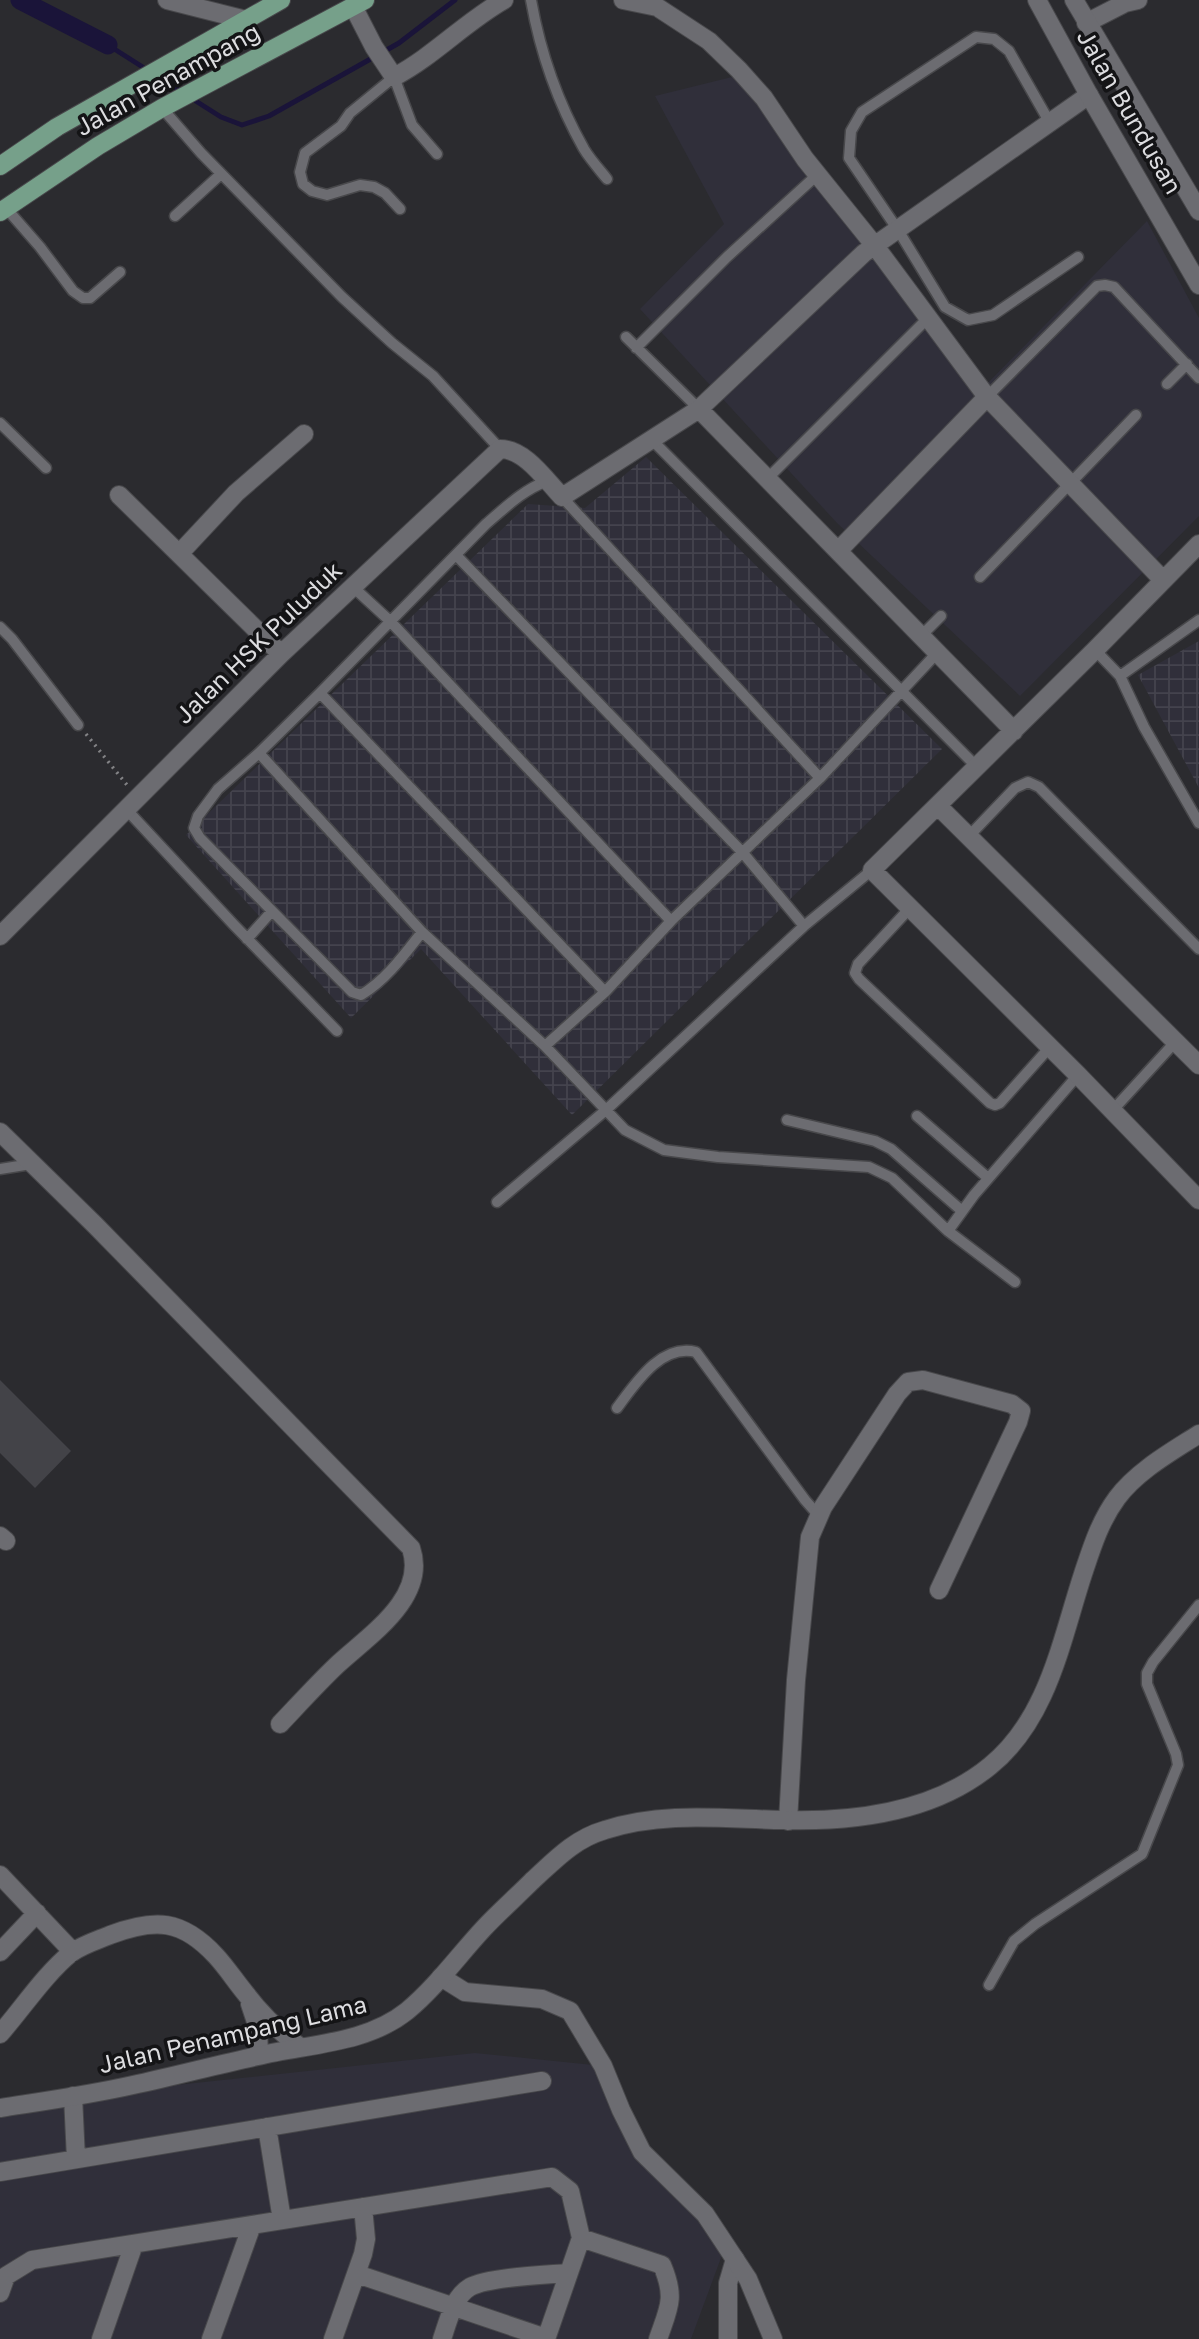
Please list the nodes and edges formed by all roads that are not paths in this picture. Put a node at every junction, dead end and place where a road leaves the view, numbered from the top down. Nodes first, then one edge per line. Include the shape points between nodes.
1 (167, 0) edge
2 (281, 0) edge
3 (504, 0) edge
4 (531, 0) edge
5 (624, 0) edge
6 (1037, 0) edge
7 (1074, 0) edge
8 (1139, 0) edge
9 (359, 4) edge
10 (215, 13) junction
11 (246, 20) junction
12 (1086, 23) junction
13 (213, 38) junction
14 (391, 72) junction
15 (1089, 95) junction
16 (168, 104) junction
17 (1050, 123) junction
18 (437, 154) dead end
19 (0, 166) edge
20 (221, 174) junction
21 (817, 175) junction
22 (607, 179) dead end
23 (400, 209) dead end
24 (3, 210) edge
25 (1199, 211) edge
26 (175, 216) dead end
27 (898, 230) junction
28 (875, 246) junction
29 (1078, 257) dead end
30 (120, 272) dead end
31 (1199, 285) edge
32 (928, 318) junction
33 (626, 337) dead end
34 (636, 348) junction
35 (1187, 364) junction
36 (1199, 378) edge
37 (1167, 384) dead end
38 (987, 397) junction
39 (699, 409) junction
40 (1136, 415) dead end
41 (0, 423) edge
42 (304, 435) dead end
43 (651, 439) junction
44 (500, 449) junction
45 (46, 468) dead end
46 (767, 479) junction
47 (547, 481) junction
48 (1069, 484) junction
49 (119, 495) dead end
50 (562, 497) junction
51 (1199, 544) edge
52 (838, 551) junction
53 (179, 554) junction
54 (456, 555) junction
55 (980, 577) dead end
56 (1163, 580) junction
57 (352, 586) junction
58 (941, 616) dead end
59 (390, 621) junction
60 (1198, 621) edge
61 (0, 627) edge
62 (921, 636) junction
63 (1095, 650) junction
64 (937, 653) junction
65 (281, 654) junction
66 (1120, 676) junction
67 (901, 689) junction
68 (320, 693) junction
69 (79, 725) road end
70 (1014, 731) junction
71 (259, 753) junction
72 (977, 767) junction
73 (821, 778) junction
74 (132, 803) junction
75 (938, 806) junction
76 (1199, 823) edge
77 (970, 835) junction
78 (743, 853) junction
79 (872, 870) junction
80 (910, 908) junction
81 (272, 911) junction
82 (671, 921) junction
83 (804, 926) junction
84 (422, 932) junction
85 (0, 936) edge
86 (247, 939) junction
87 (1199, 949) edge
88 (605, 992) junction
89 (337, 1031) dead end
90 (1177, 1040) junction
91 (545, 1046) junction
92 (1050, 1047) junction
93 (1199, 1065) edge
94 (1078, 1075) junction
95 (606, 1110) junction
96 (1113, 1110) junction
97 (917, 1116) dead end
98 (787, 1120) dead end
99 (0, 1132) edge
100 (31, 1164) junction
101 (0, 1169) edge
102 (988, 1178) junction
103 (1199, 1200) edge
104 (497, 1202) dead end
105 (962, 1211) junction
106 (948, 1231) junction
107 (1015, 1282) dead end
108 (617, 1408) dead end
109 (1199, 1434) edge
110 (819, 1516) junction
111 (939, 1590) dead end
112 (1199, 1605) edge
113 (280, 1724) dead end
114 (788, 1821) junction
115 (0, 1875) edge
116 (37, 1913) junction
117 (0, 1952) edge
118 (73, 1952) junction
119 (441, 1977) junction
120 (989, 1985) dead end
121 (248, 1997) junction
122 (0, 2034) edge
123 (300, 2047) junction
124 (259, 2055) junction
125 (542, 2081) dead end
126 (73, 2096) junction
127 (0, 2108) edge
128 (267, 2127) junction
129 (76, 2159) junction
130 (0, 2172) edge
131 (363, 2207) junction
132 (282, 2220) junction
133 (252, 2225) junction
134 (581, 2238) junction
135 (134, 2244) junction
136 (735, 2259) junction
137 (568, 2273) junction
138 (357, 2274) junction
139 (0, 2293) edge
140 (453, 2306) junction
141 (546, 2338) edge
142 (100, 2339) edge
143 (211, 2339) edge
144 (333, 2339) edge
145 (442, 2339) edge
146 (658, 2339) edge
147 (728, 2339) edge
148 (773, 2339) edge

1 - 10 street
2 - 11 main road, Jalan Penampang
3 - 14 street via 479,14 440,47
4 - 22 lane via 557,91 585,150
5 - 21 street via 657,7 709,41 764,98
6 - 15 street, Jalan Bundusan
7 - 12 street, Jalan Bundusan
8 - 12 street
9 - 14 street via 374,47
9 - 16 main road, Jalan Penampang
10 - 11 street
10 - 13 street
11 - 13 main road, Jalan Penampang
12 - 25 street, Jalan Bundusan
13 - 19 main road, Jalan Penampang via 57,127
14 - 18 lane via 412,125
14 - 23 lane via 341,126 305,153 300,172 303,184 312,191 327,195 360,185 374,187
15 - 17 street
15 - 31 street, Jalan Bundusan
16 - 20 lane
16 - 24 main road, Jalan Penampang
17 - 27 street
17 - 27 lane via 1009,51 983,37 966,42 862,113 851,131 849,158
20 - 26 lane
20 - 44 lane via 366,321 433,376
21 - 28 street
21 - 34 lane
24 - 30 lane via 83,298 90,298
27 - 28 street
27 - 29 lane via 945,307 968,320 993,315
28 - 32 street
28 - 39 street
32 - 38 street
32 - 46 lane
33 - 34 lane
34 - 39 lane
35 - 36 lane
35 - 37 lane
35 - 38 lane via 1114,287 1097,286
38 - 48 street
38 - 52 street
39 - 43 street
39 - 46 street
40 - 48 lane
41 - 45 lane
42 - 53 street via 236,493
43 - 50 street
43 - 67 lane
44 - 47 street via 520,454
44 - 57 street, Jalan HSK Puluduk
46 - 52 street
47 - 50 street
47 - 54 lane via 515,498
48 - 55 lane
48 - 56 street
49 - 53 street
50 - 73 lane
51 - 56 street
52 - 62 street
53 - 65 street
54 - 59 lane
54 - 78 lane
56 - 63 street
57 - 59 lane
57 - 65 street, Jalan HSK Puluduk
58 - 62 lane
59 - 68 lane
59 - 82 lane
60 - 66 lane
61 - 69 lane
62 - 64 street
63 - 66 lane
63 - 70 street
64 - 67 lane
64 - 70 street
65 - 74 street, Jalan HSK Puluduk
66 - 76 lane
67 - 72 lane
67 - 73 lane
68 - 71 lane
68 - 88 lane
70 - 72 street
71 - 81 lane via 218,789 194,828
71 - 84 lane
72 - 75 street
73 - 78 lane
74 - 85 street, Jalan HSK Puluduk
74 - 86 lane
75 - 77 street
75 - 79 street
77 - 87 lane via 1015,788 1028,782 1039,787
77 - 90 street
78 - 82 lane
78 - 83 lane
79 - 80 street
79 - 83 lane
80 - 92 street
80 - 92 lane via 858,964 855,973 859,979 995,1105
81 - 84 lane via 352,992 361,995 397,964
81 - 86 lane
82 - 88 lane
83 - 95 lane
84 - 91 lane
86 - 89 lane
88 - 91 lane
90 - 93 street
90 - 96 lane
91 - 95 lane
92 - 94 street
94 - 96 street
94 - 102 lane
95 - 104 lane
95 - 106 lane via 625,1130 664,1150 869,1167 891,1178
96 - 103 street
97 - 102 lane
98 - 105 lane via 891,1149
99 - 100 street
100 - 101 lane
100 - 113 street via 411,1548 414,1572 391,1617
102 - 105 lane
105 - 106 lane
106 - 107 lane
108 - 110 lane via 639,1378 668,1354 696,1352
109 - 114 street, Jalan Penampang Lama via 1137,1478 1105,1516 1045,1692 1014,1744 965,1783 913,1807
110 - 111 street via 908,1382 923,1380 1012,1404 1021,1411 1018,1422
110 - 114 street via 810,1537
112 - 120 lane via 1147,1673 1147,1684 1178,1765 1142,1854 1014,1941
114 - 119 street, Jalan Penampang Lama via 671,1817 609,1828 582,1838 485,1927
115 - 116 street
116 - 117 street
116 - 118 street
118 - 121 street via 146,1923 171,1925 194,1935
118 - 122 street
119 - 123 street, Jalan Penampang Lama via 405,2012 373,2032
119 - 136 street via 465,1992 542,1998 569,2011 603,2066 642,2152 705,2214
121 - 123 street
121 - 124 street via 258,2028
123 - 124 street, Jalan Penampang Lama
124 - 126 street, Jalan Penampang Lama
125 - 128 street
126 - 127 street, Jalan Penampang Lama
126 - 129 street
128 - 129 street
128 - 132 street
129 - 130 street
131 - 132 street
131 - 134 street via 552,2177 570,2191
131 - 138 street via 366,2239
132 - 133 street
133 - 135 street
133 - 143 street
134 - 137 street
134 - 146 street via 662,2265 672,2301
135 - 139 street via 32,2260 6,2276
135 - 142 street
136 - 147 street via 727,2283
136 - 148 street
137 - 140 street via 469,2287
137 - 141 street
138 - 140 street
138 - 144 street
140 - 141 street
140 - 145 street

